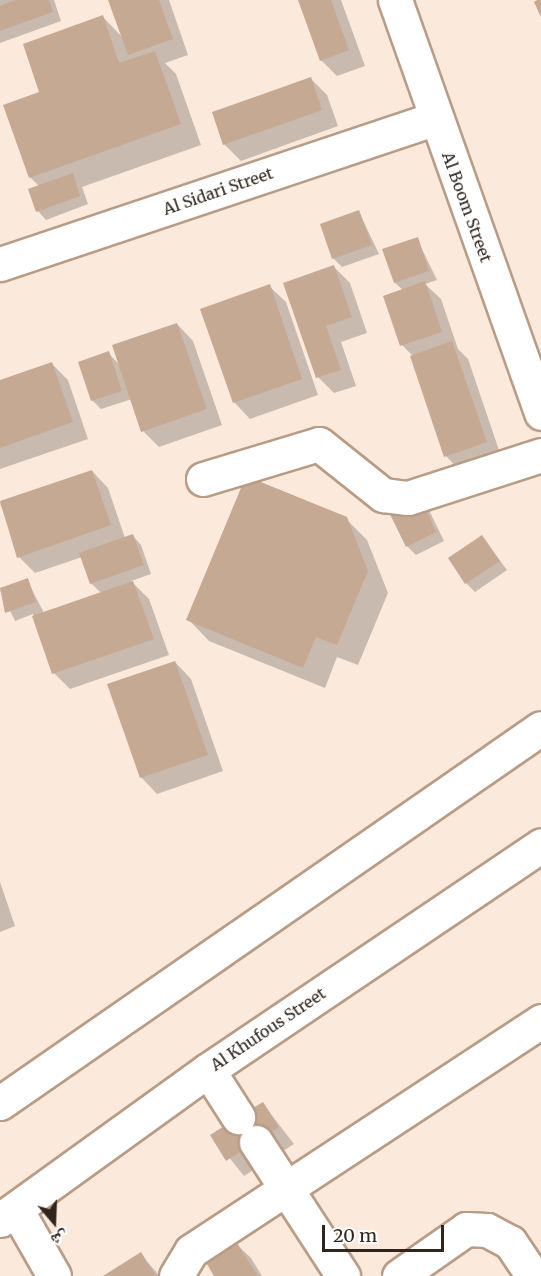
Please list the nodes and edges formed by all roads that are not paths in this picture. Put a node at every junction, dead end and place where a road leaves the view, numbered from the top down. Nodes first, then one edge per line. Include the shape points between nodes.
1 (395, 0) edge
2 (436, 118) junction
3 (0, 264) edge
4 (541, 413) edge
5 (541, 455) edge
6 (203, 479) dead end
7 (541, 728) edge
8 (541, 844) edge
9 (541, 1021) edge
10 (208, 1070) junction
11 (0, 1103) edge
12 (283, 1187) junction
13 (8, 1214) edge
14 (54, 1276) edge
15 (176, 1276) edge
16 (343, 1276) edge
17 (399, 1276) edge
18 (533, 1276) edge

1 - 2 street, Al Boom Street
2 - 3 street, Al Sidari Street
2 - 4 street, Al Boom Street
5 - 6 street via 408,498 383,495 319,444
7 - 11 street
8 - 10 street, Al Khufous Street
9 - 12 street
10 - 12 street
10 - 13 street, Al Khufous Street
12 - 15 street via 191,1251
12 - 16 street
13 - 14 street
17 - 18 street via 466,1229 486,1230 510,1242

